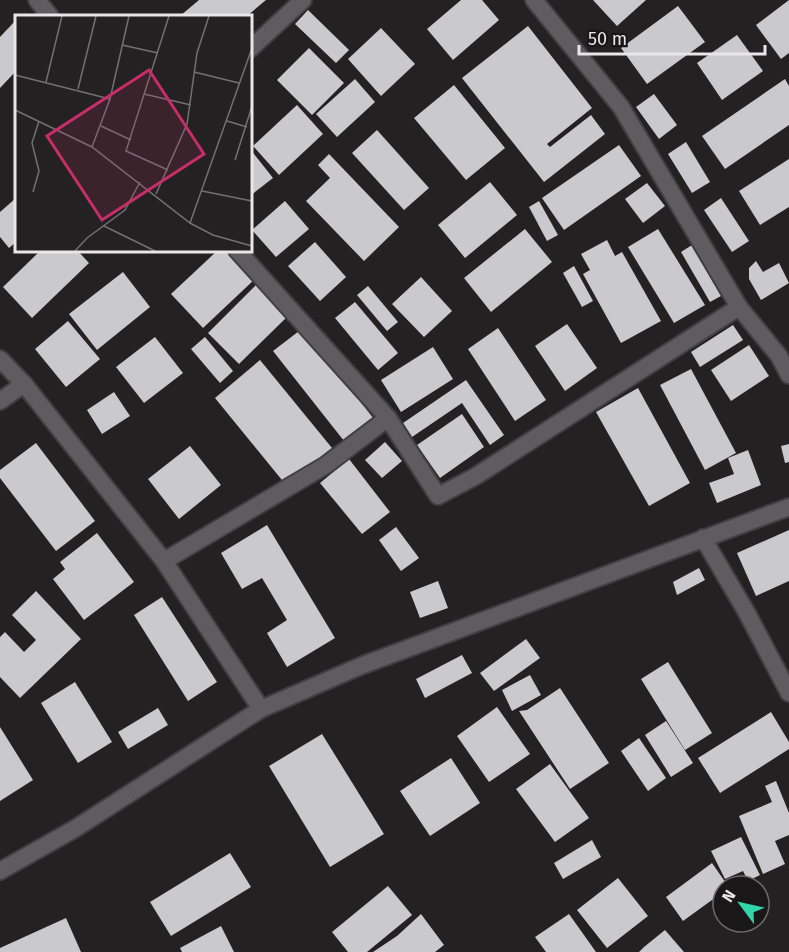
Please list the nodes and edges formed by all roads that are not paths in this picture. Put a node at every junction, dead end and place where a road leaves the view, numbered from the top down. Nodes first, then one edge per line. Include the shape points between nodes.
1 (37, 0) edge
2 (303, 0) edge
3 (534, 0) edge
4 (49, 15) edge
5 (252, 47) edge
6 (239, 252) edge
7 (739, 307) junction
8 (0, 359) edge
9 (789, 375) edge
10 (24, 384) junction
11 (0, 401) edge
12 (388, 418) junction
13 (789, 507) edge
14 (703, 538) junction
15 (164, 561) junction
16 (789, 693) edge
17 (261, 709) junction
18 (0, 872) edge

1 - 4 street
2 - 5 street
3 - 7 street via 621,107
6 - 12 street
7 - 9 street via 779,356
7 - 12 street via 476,476 438,496
8 - 10 street
10 - 11 street
10 - 15 street
12 - 15 street via 326,465
13 - 14 street
14 - 16 street
14 - 17 street via 363,665
15 - 17 street
17 - 18 street

